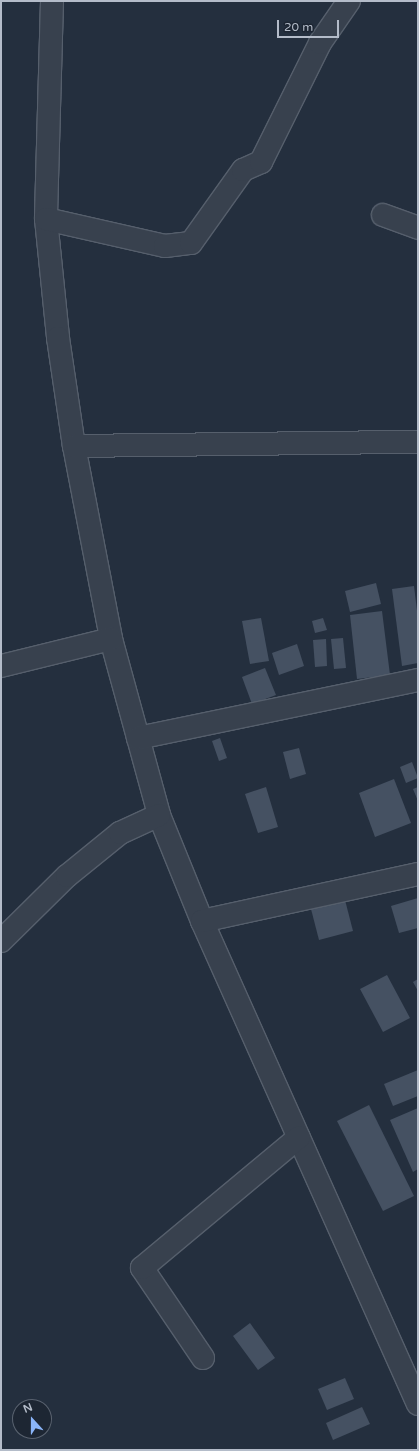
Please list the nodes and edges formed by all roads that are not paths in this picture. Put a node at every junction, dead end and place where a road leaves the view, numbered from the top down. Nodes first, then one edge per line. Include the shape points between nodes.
1 (52, 1) edge
2 (349, 1) edge
3 (383, 215) dead end
4 (46, 219) junction
5 (418, 228) edge
6 (418, 442) edge
7 (74, 446) junction
8 (111, 640) junction
9 (1, 666) edge
10 (418, 680) edge
11 (138, 738) junction
12 (159, 815) junction
13 (418, 874) edge
14 (202, 921) junction
15 (1, 941) edge
16 (299, 1137) junction
17 (203, 1358) dead end
18 (418, 1404) edge

1 - 4 street
2 - 4 street via 320,43 261,162 242,170 191,243 165,246
3 - 5 street
4 - 7 street via 58,338
6 - 7 street
7 - 8 street
8 - 9 street
8 - 11 street
10 - 11 street
11 - 12 street
12 - 14 street
12 - 15 street via 120,833 67,876
13 - 14 street
14 - 16 street
16 - 17 street via 142,1268
16 - 18 street

